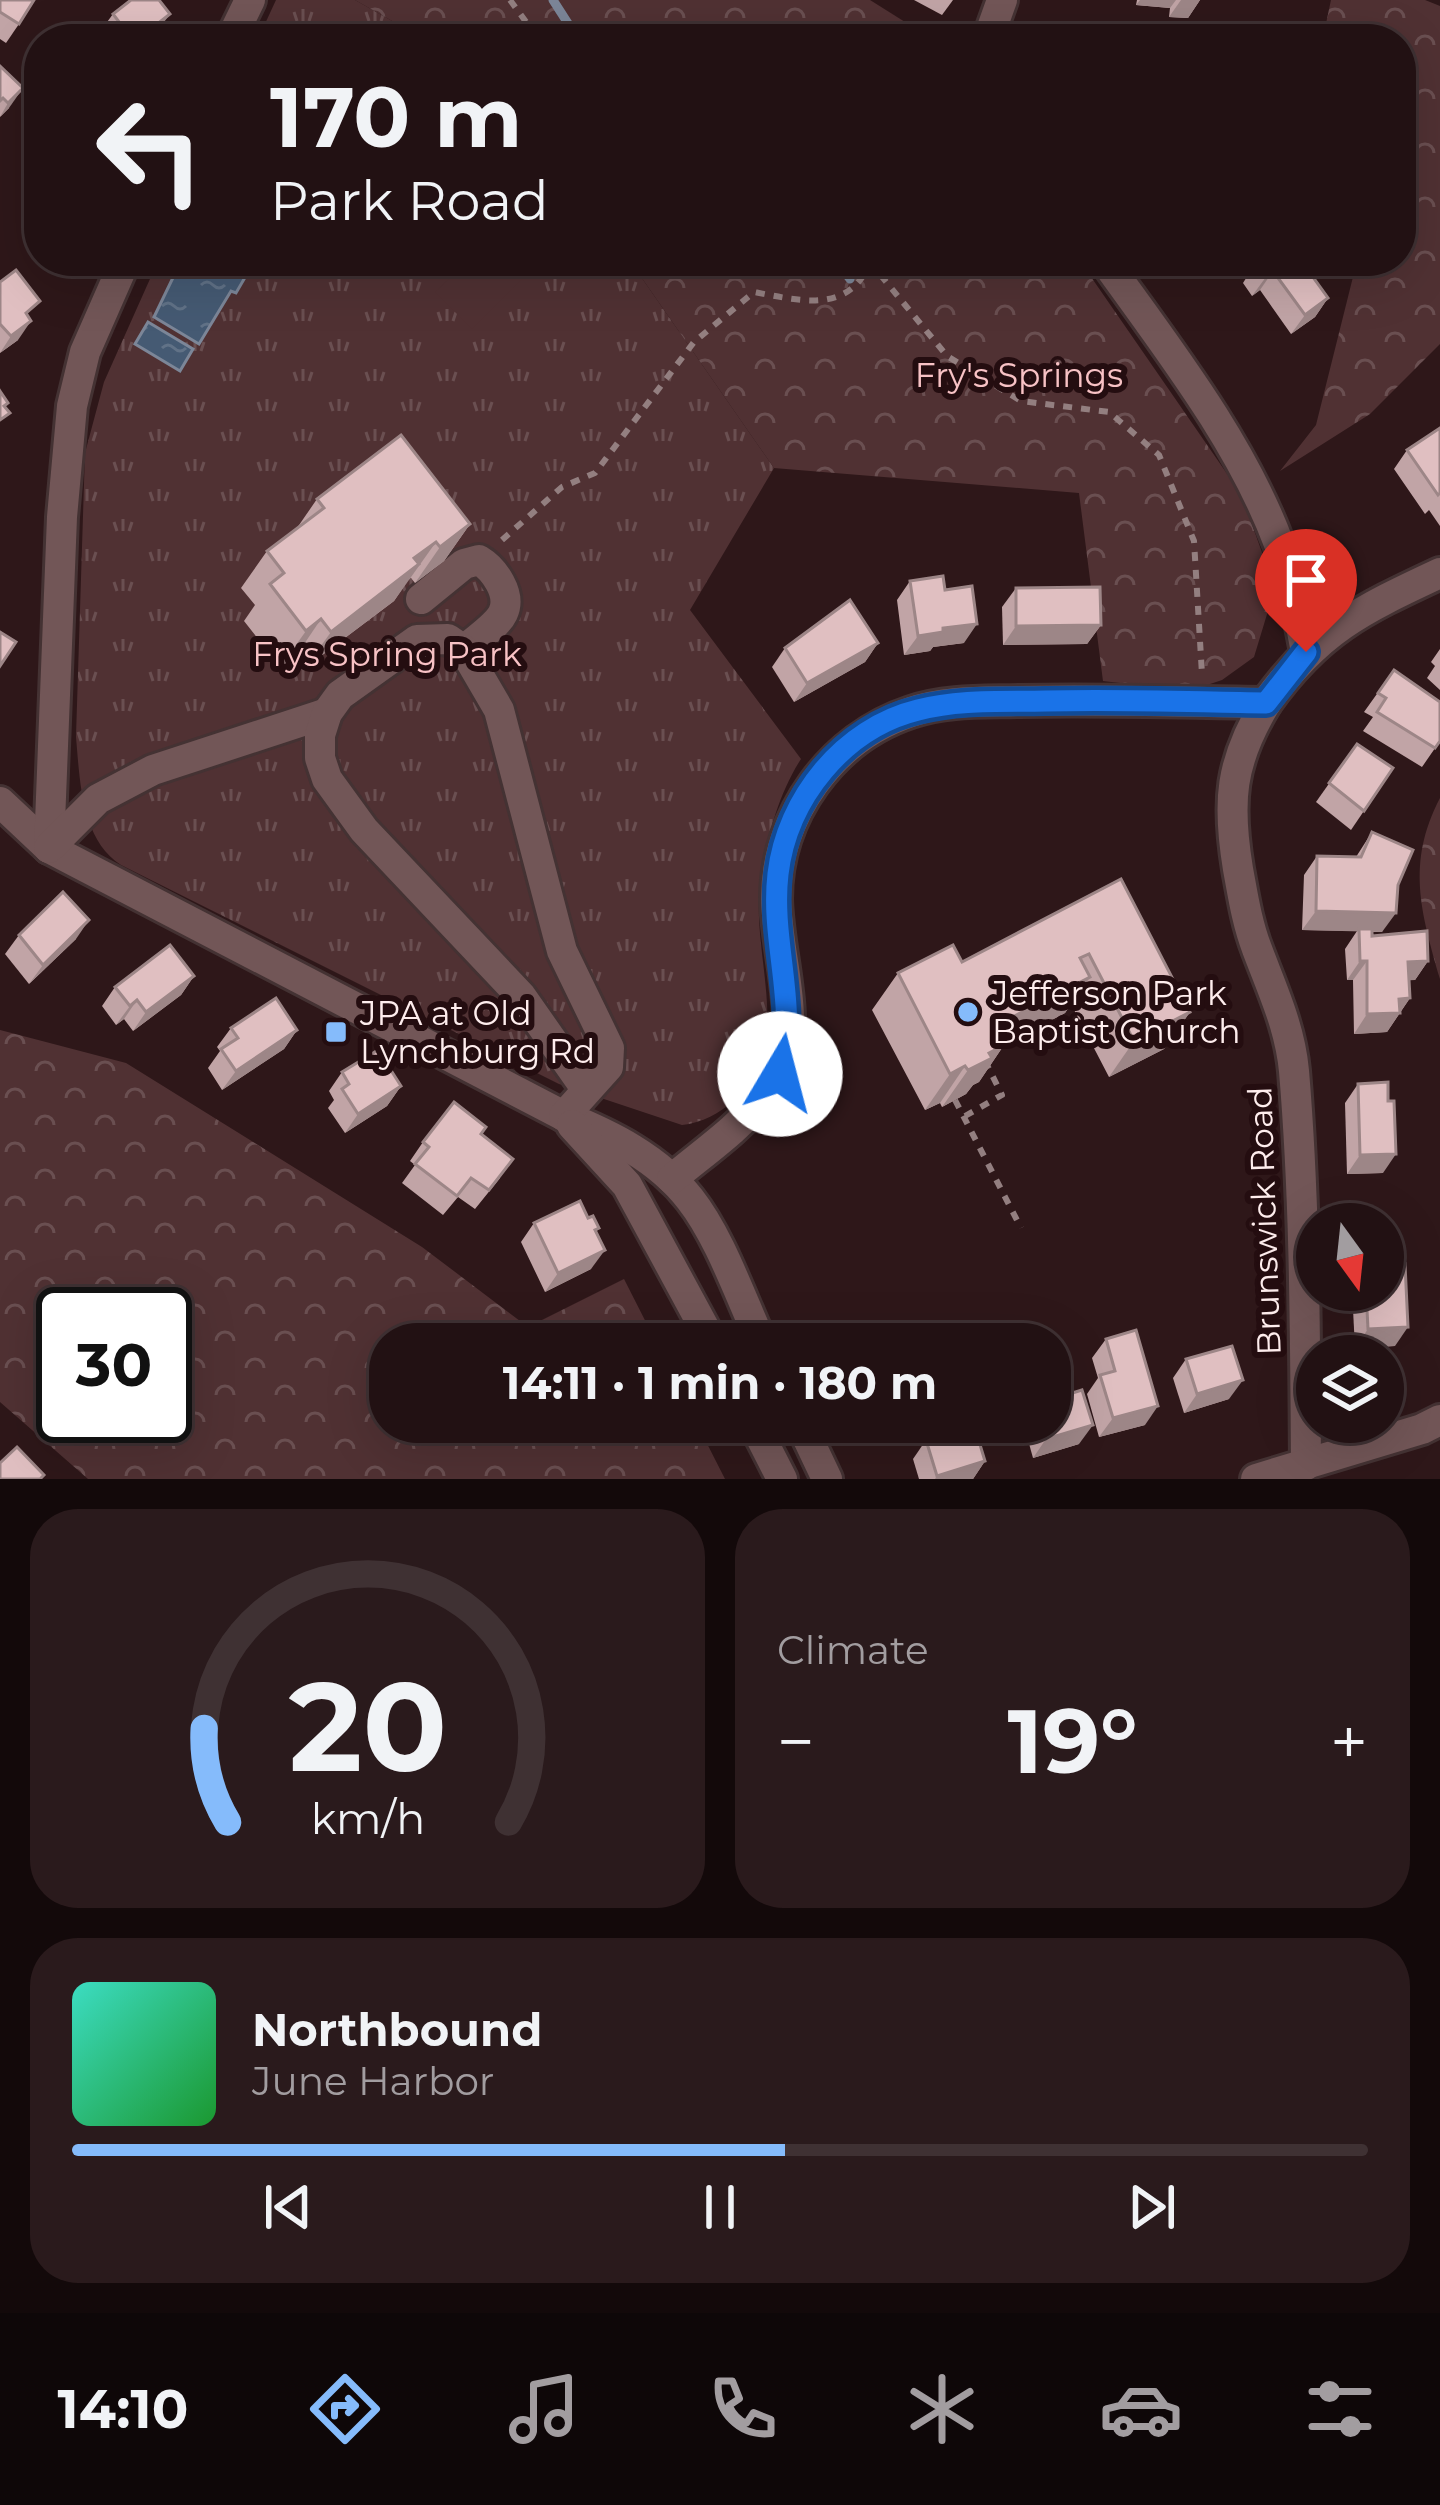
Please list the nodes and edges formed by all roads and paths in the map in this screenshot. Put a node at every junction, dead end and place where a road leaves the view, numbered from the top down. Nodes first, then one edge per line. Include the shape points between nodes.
1 (119, 276) edge
2 (864, 276) edge
3 (881, 276) edge
4 (1115, 276) edge
5 (479, 560) junction
6 (1440, 573) edge
7 (421, 599) dead end
8 (464, 650) junction
9 (1306, 652) junction
10 (1203, 702) junction
11 (1266, 703) junction
12 (327, 713) junction
13 (0, 802) edge
14 (49, 848) junction
15 (982, 1056) edge
16 (586, 1089) junction
17 (955, 1100) edge
18 (564, 1116) junction
19 (964, 1116) junction
20 (671, 1179) junction
21 (1021, 1228) dead end
22 (702, 1323) edge
23 (752, 1323) edge
24 (1440, 1420) edge
25 (764, 1443) edge
26 (810, 1443) edge
27 (1306, 1465) junction
28 (782, 1479) edge
29 (827, 1479) edge
30 (1256, 1479) edge

1 - 14 street via 72,406
2 - 5 path via 838,300 754,292 708,327 596,473 562,487
3 - 10 path via 947,356 1021,401 1109,412 1159,455 1194,541
4 - 9 street via 1254,488 1279,544
5 - 7 street
5 - 8 street via 500,583 503,615
6 - 9 street, Brunswick Road via 1356,614
8 - 12 street via 448,639 417,640
8 - 16 street via 499,710 562,951 609,1048 608,1066
9 - 11 street, Brunswick Road
10 - 11 street
10 - 20 street via 952,703 879,724 847,746 800,806 778,871 789,1017 780,1074 765,1099
11 - 27 street, Brunswick Road via 1237,766 1230,826 1245,911 1294,1065
12 - 14 street via 153,770 98,799
12 - 16 street via 320,735 327,779 364,830 521,996
13 - 14 street
14 - 18 street
15 - 19 path via 1002,1095
16 - 18 street
17 - 19 path
18 - 20 street via 626,1145
18 - 22 street via 627,1185
19 - 21 path
20 - 23 street via 692,1202
24 - 27 street
25 - 28 street
26 - 29 street
27 - 30 street

